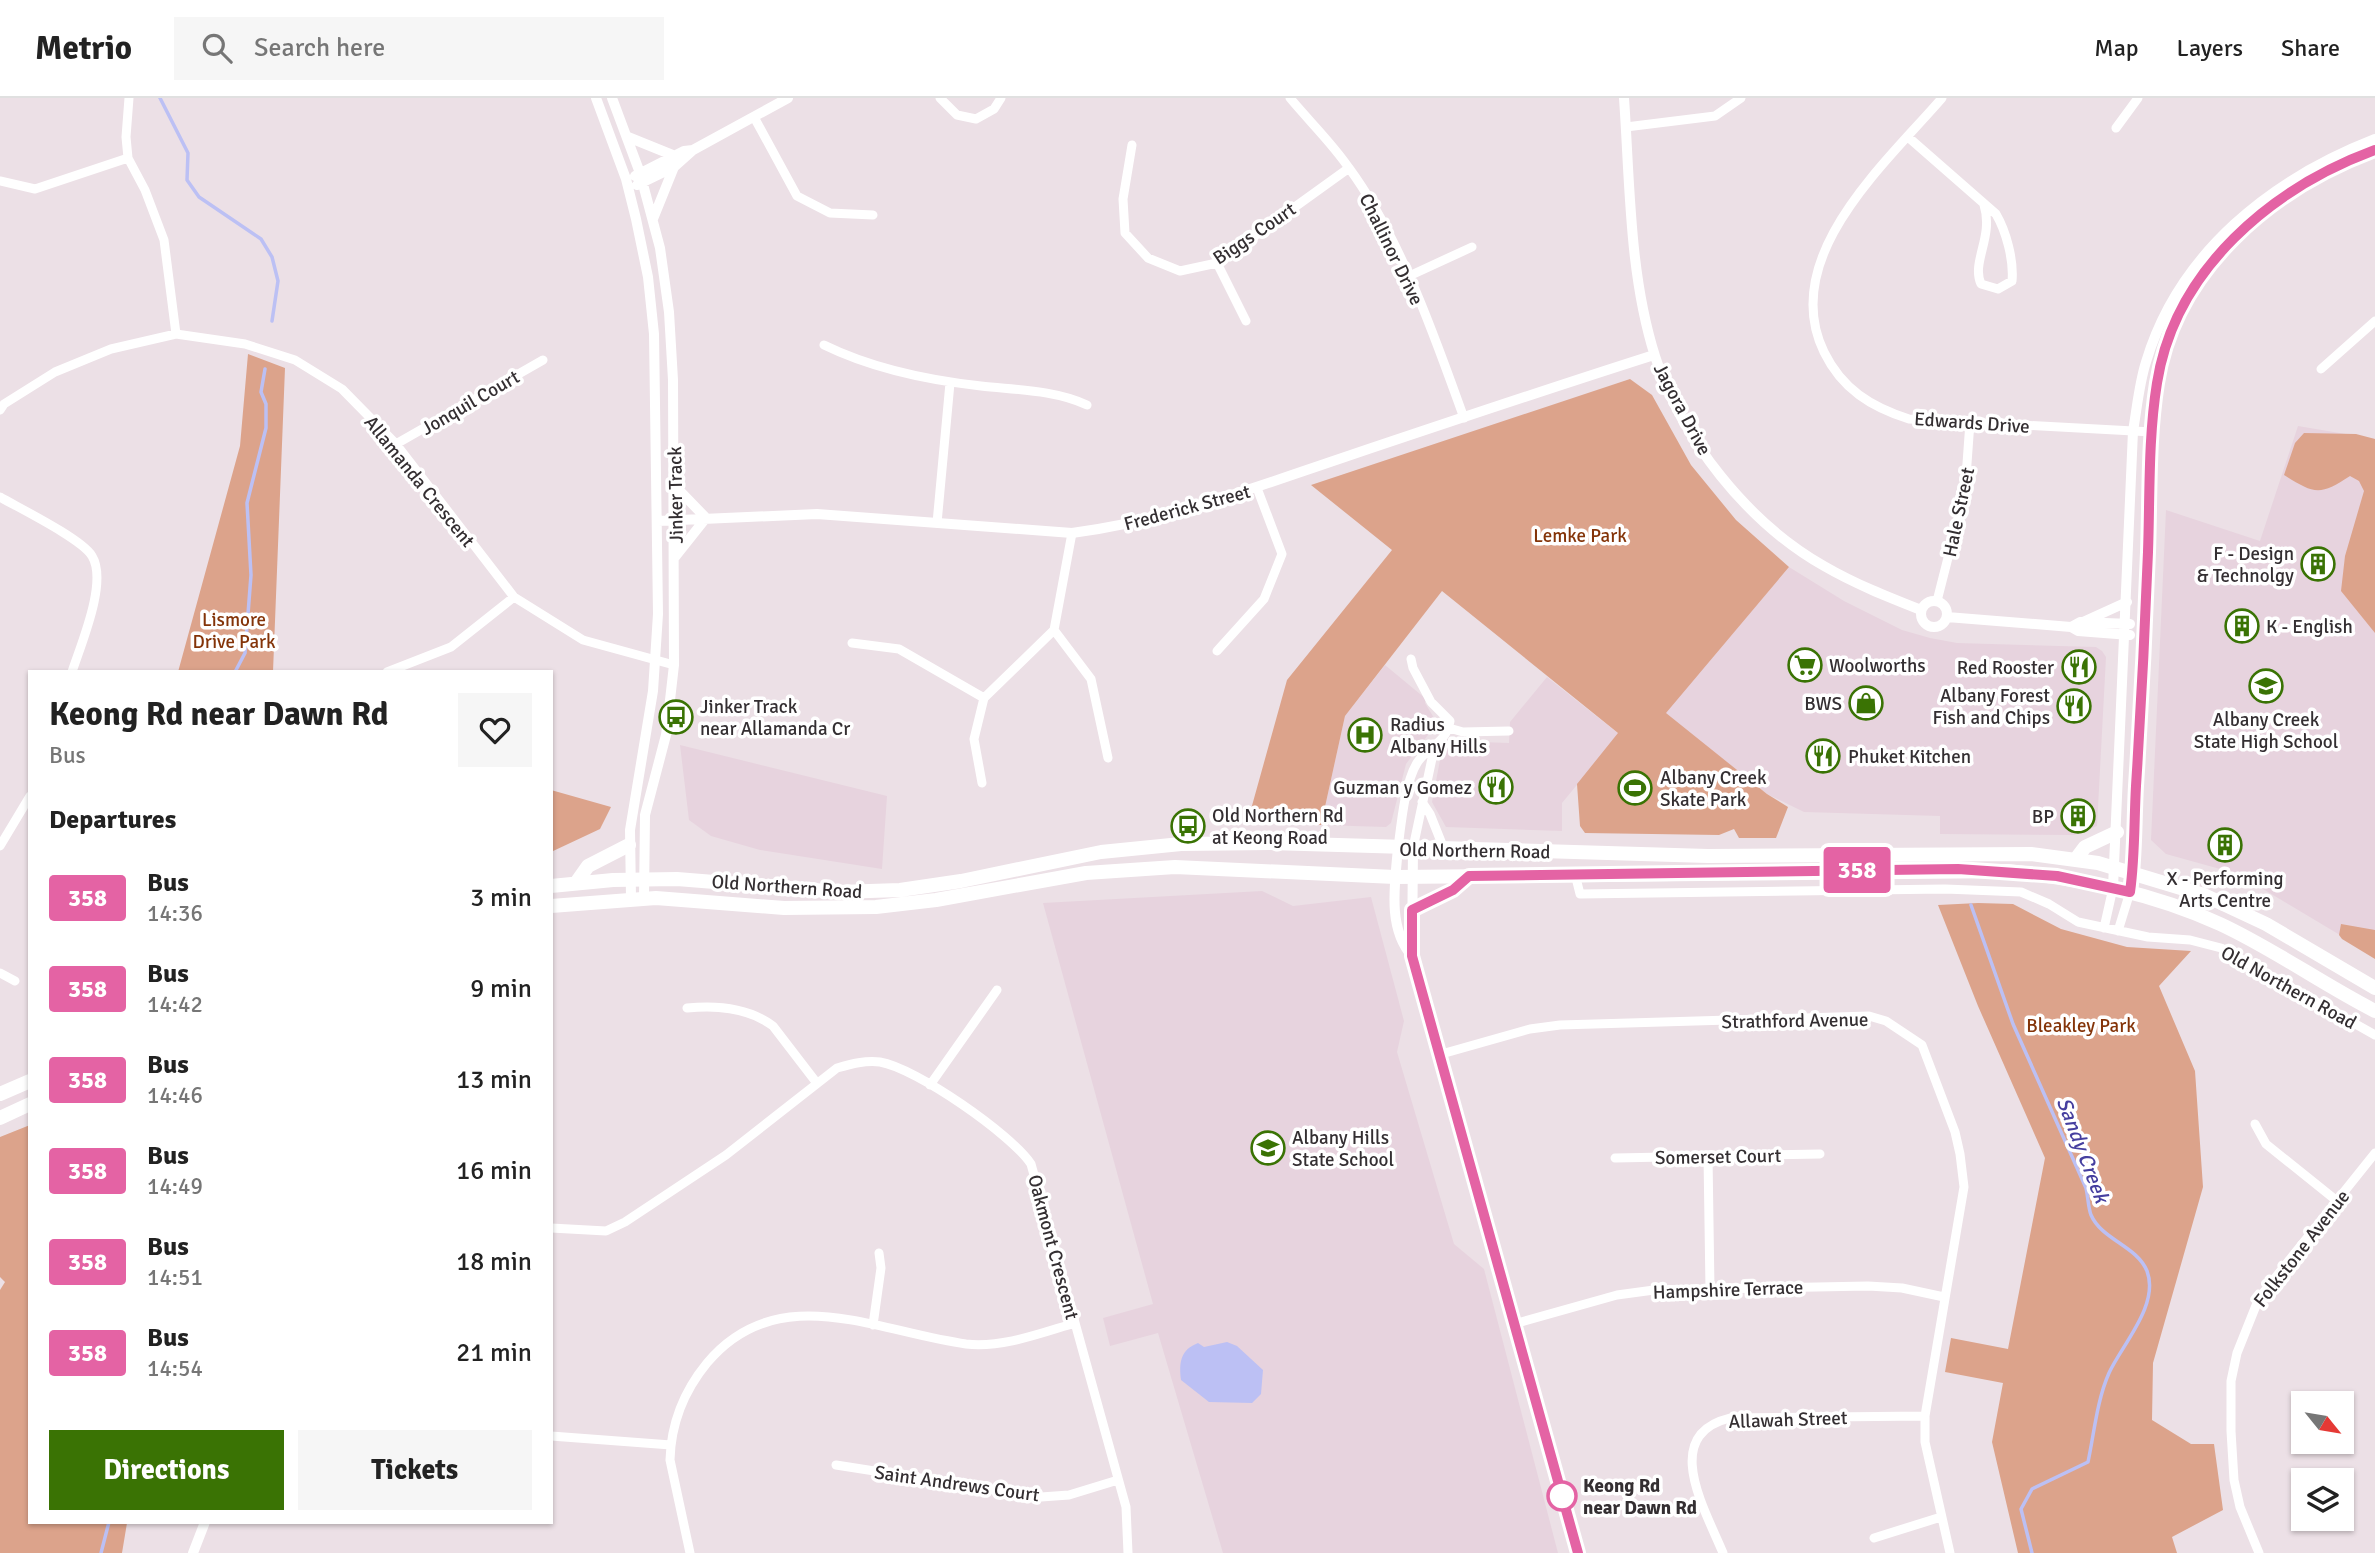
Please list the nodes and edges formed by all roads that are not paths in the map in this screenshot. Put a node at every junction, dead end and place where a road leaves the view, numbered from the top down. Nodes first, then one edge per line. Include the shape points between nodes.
1 (129, 98) edge
2 (596, 98) edge
3 (612, 98) edge
4 (788, 98) edge
5 (940, 98) edge
6 (1001, 98) edge
7 (1290, 98) edge
8 (1624, 98) edge
9 (1741, 98) edge
10 (1942, 98) edge
11 (2138, 98) edge
12 (754, 117) junction
13 (1626, 127) junction
14 (2116, 128) dead end
15 (628, 137) junction
16 (1908, 137) junction
17 (2375, 139) edge
18 (1132, 145) dead end
19 (2375, 150) edge
20 (128, 158) junction
21 (675, 161) junction
22 (1349, 168) junction
23 (642, 178) junction
24 (0, 181) edge
25 (627, 184) junction
26 (1984, 205) junction
27 (873, 215) dead end
28 (653, 219) junction
29 (1472, 247) dead end
30 (1217, 263) junction
31 (1407, 276) junction
32 (1246, 321) dead end
33 (2375, 321) edge
34 (176, 334) junction
35 (824, 345) dead end
36 (1654, 355) junction
37 (543, 360) dead end
38 (2321, 369) dead end
39 (950, 383) junction
40 (1087, 405) dead end
41 (0, 410) edge
42 (1464, 418) junction
43 (1970, 422) junction
44 (2133, 430) junction
45 (2152, 432) junction
46 (396, 444) junction
47 (675, 486) junction
48 (1257, 488) junction
49 (0, 496) edge
50 (706, 519) junction
51 (675, 520) junction
52 (658, 521) junction
53 (937, 523) junction
54 (1072, 533) junction
55 (675, 557) junction
56 (514, 597) junction
57 (1937, 601) junction
58 (2127, 602) junction
59 (1921, 610) junction
60 (1947, 617) junction
61 (2084, 622) junction
62 (2071, 626) junction
63 (1054, 630) junction
64 (2126, 630) junction
65 (2143, 630) junction
66 (852, 643) dead end
67 (1217, 650) dead end
68 (1411, 659) dead end
69 (656, 660) junction
70 (674, 665) junction
71 (73, 670) edge
72 (392, 670) edge
73 (984, 698) junction
74 (1449, 728) junction
75 (1509, 731) dead end
76 (1434, 749) junction
77 (1108, 758) dead end
78 (982, 783) dead end
79 (28, 799) edge
80 (1422, 802) junction
81 (2117, 832) junction
82 (629, 845) junction
83 (0, 846) edge
84 (1398, 848) junction
85 (1413, 848) junction
86 (1444, 849) junction
87 (2076, 859) junction
88 (2115, 868) junction
89 (2133, 872) junction
90 (1575, 874) junction
91 (1412, 876) junction
92 (1469, 876) junction
93 (1395, 877) junction
94 (636, 879) junction
95 (576, 883) junction
96 (553, 886) edge
97 (2113, 888) junction
98 (2130, 892) junction
99 (637, 898) junction
100 (553, 906) edge
101 (1412, 910) junction
102 (2104, 928) junction
103 (2118, 931) junction
104 (1412, 956) junction
105 (0, 973) edge
106 (15, 981) dead end
107 (2375, 988) edge
108 (997, 990) dead end
109 (687, 1008) dead end
110 (2375, 1011) edge
111 (2375, 1035) edge
112 (1438, 1055) junction
113 (28, 1082) edge
114 (816, 1082) junction
115 (929, 1085) junction
116 (0, 1094) edge
117 (28, 1105) edge
118 (0, 1118) edge
119 (2255, 1124) dead end
120 (2375, 1153) edge
121 (1820, 1154) dead end
122 (1708, 1156) junction
123 (1615, 1158) dead end
124 (2337, 1201) junction
125 (553, 1228) edge
126 (879, 1253) dead end
127 (1710, 1289) junction
128 (1944, 1297) junction
129 (1075, 1323) junction
130 (1514, 1324) junction
131 (873, 1325) junction
132 (1924, 1416) junction
133 (553, 1436) edge
134 (671, 1445) junction
135 (836, 1465) dead end
136 (1118, 1480) junction
137 (1941, 1517) junction
138 (204, 1524) edge
139 (1874, 1538) dead end
140 (193, 1553) edge
141 (690, 1553) edge
142 (1128, 1553) edge
143 (1578, 1553) edge
144 (1723, 1553) edge
145 (1950, 1553) edge
146 (2259, 1553) edge

1 - 20 street
2 - 25 street, Jinker Track
3 - 15 street, Jinker Track
4 - 12 street
5 - 6 street via 957,115 976,119 994,109
7 - 22 street, Challinor Drive
8 - 13 street, Jagora Drive
9 - 13 street via 1715,116
10 - 16 street, Edwards Drive
11 - 14 street
12 - 21 street
12 - 27 street via 797,196 830,213
13 - 36 street, Jagora Drive via 1637,269
15 - 21 street
15 - 23 street, Jinker Track
16 - 26 street
16 - 43 street, Edwards Drive via 1873,176 1826,245 1813,288 1817,333 1830,364 1861,398 1883,411 1909,419
17 - 44 street via 2277,188 2204,256 2172,300 2157,331 2145,364
18 - 30 street, Biggs Court via 1124,199 1125,233 1148,258 1180,271
19 - 45 street via 2302,183 2258,215 2222,250 2177,316 2164,349
20 - 24 street via 35,189
20 - 34 street via 164,240
21 - 23 street
21 - 28 street
22 - 30 street, Biggs Court
22 - 31 street, Challinor Drive
23 - 25 street
23 - 28 street, Jinker Track
25 - 52 street, Jinker Track via 643,246 653,316
26 - 26 street via 1988,232 1977,276 1981,284 1998,289 2012,281 2013,272 2002,224
28 - 47 street, Jinker Track via 669,312
29 - 31 street
30 - 32 street
31 - 42 street, Challinor Drive
33 - 38 street
34 - 41 street, Allamanda Crescent via 111,349 55,372
34 - 46 street, Allamanda Crescent via 245,344 295,360 342,389
35 - 39 street via 859,362
36 - 42 street, Frederick Street
36 - 59 street, Jagora Drive via 1696,442 1758,515 1823,566
37 - 46 street, Jonquil Court
39 - 40 street via 1069,397
39 - 53 street
42 - 48 street, Frederick Street
43 - 44 street, Edwards Drive
43 - 57 street, Hale Street via 1965,491
44 - 45 street, Edwards Drive
44 - 58 street
45 - 65 street
46 - 56 street, Allamanda Crescent
47 - 50 street
47 - 51 street, Jinker Track
48 - 54 street, Frederick Street via 1161,518
48 - 67 street via 1282,554 1264,599
49 - 71 street via 92,556 99,584
50 - 51 street, Frederick Street
50 - 53 street, Frederick Street via 817,514
50 - 55 street
51 - 52 street, Frederick Street
51 - 55 street, Jinker Track
52 - 69 street, Jinker Track
53 - 54 street, Frederick Street
54 - 63 street
55 - 70 street, Jinker Track
56 - 69 street, Allamanda Crescent via 583,640
56 - 72 street via 452,647
57 - 59 street via 1926,603
57 - 60 street via 1946,607
58 - 61 street
58 - 64 street
59 - 60 street via 1929,626 1939,626
60 - 62 street
61 - 62 street
61 - 64 street
62 - 64 street via 2078,631
63 - 73 street
63 - 77 street via 1091,679
64 - 65 street
64 - 81 street
65 - 89 street
66 - 73 street via 899,649
68 - 74 street via 1431,702 1450,721
69 - 70 street, Allamanda Crescent
69 - 82 street, Jinker Track
70 - 94 street, Jinker Track via 666,735 645,815
73 - 78 street via 974,739
74 - 75 street
74 - 76 street
76 - 80 street
76 - 84 street via 1422,756 1413,771
79 - 83 street
80 - 85 street
80 - 86 street
81 - 87 highway via 2085,847
81 - 88 street
82 - 94 street, Jinker Track
82 - 95 highway via 588,866
84 - 85 highway, Old Northern Road
84 - 93 street
84 - 94 highway, Old Northern Road via 1181,844 1101,852 961,881 872,891
85 - 86 highway, Old Northern Road
85 - 91 street
86 - 87 highway, Old Northern Road via 1734,856 2031,854
87 - 88 highway, Old Northern Road
88 - 89 highway, Old Northern Road
88 - 97 street
89 - 98 street
89 - 107 highway, Old Northern Road via 2237,910
90 - 92 highway, Old Northern Road
90 - 97 highway, Old Northern Road via 1958,869 2057,876
90 - 102 street, Old Northern Road via 1580,894 2005,890 2040,900 2078,922
91 - 92 highway, Old Northern Road
91 - 93 highway, Old Northern Road
91 - 101 street
92 - 101 highway via 1453,890
93 - 99 highway, Old Northern Road via 1175,867 1086,873 876,907 784,908
93 - 104 street via 1399,935
94 - 95 highway, Old Northern Road
94 - 99 street, Jinker Track
95 - 96 highway, Old Northern Road
97 - 98 highway, Old Northern Road
97 - 102 street
98 - 103 street
98 - 110 highway, Old Northern Road via 2221,924
99 - 100 highway, Old Northern Road
101 - 104 street
102 - 103 street, Old Northern Road
103 - 111 street, Old Northern Road via 2221,948
104 - 112 street
105 - 106 street
108 - 115 street
109 - 114 street via 709,1006 764,1019
112 - 128 street, Strathford Avenue via 1560,1025 1869,1016 1886,1020 1922,1045 1955,1132 1964,1187
112 - 130 street
113 - 116 highway
114 - 115 street, Oakmont Crescent via 837,1068 879,1062 908,1071
114 - 125 street, Oakmont Crescent via 726,1155 625,1222 606,1231
115 - 129 street, Oakmont Crescent via 1006,1136 1031,1164
117 - 118 highway
119 - 124 street via 2266,1144
120 - 124 street, Folkstone Avenue
121 - 122 street, Somerset Court
122 - 123 street, Somerset Court
122 - 127 street
124 - 146 street, Folkstone Avenue via 2259,1298 2236,1353 2231,1381 2234,1480 2239,1507
126 - 131 street
127 - 128 street, Hampshire Terrace via 1868,1286
127 - 130 street, Hampshire Terrace via 1617,1295
128 - 132 street, Strathford Avenue
129 - 131 street via 992,1344 967,1344
129 - 136 street, Oakmont Crescent
130 - 143 street
131 - 134 street via 831,1316 777,1318 730,1339 693,1380 677,1413
132 - 137 street, Strathford Avenue
132 - 144 street, Allawah Street via 1730,1418 1710,1423 1695,1440 1691,1461
133 - 134 street
134 - 141 street via 670,1460
135 - 136 street, Saint Andrews Court via 1041,1497 1069,1495
136 - 142 street, Oakmont Crescent via 1126,1507
137 - 139 street
137 - 145 street, Strathford Avenue
138 - 140 street

